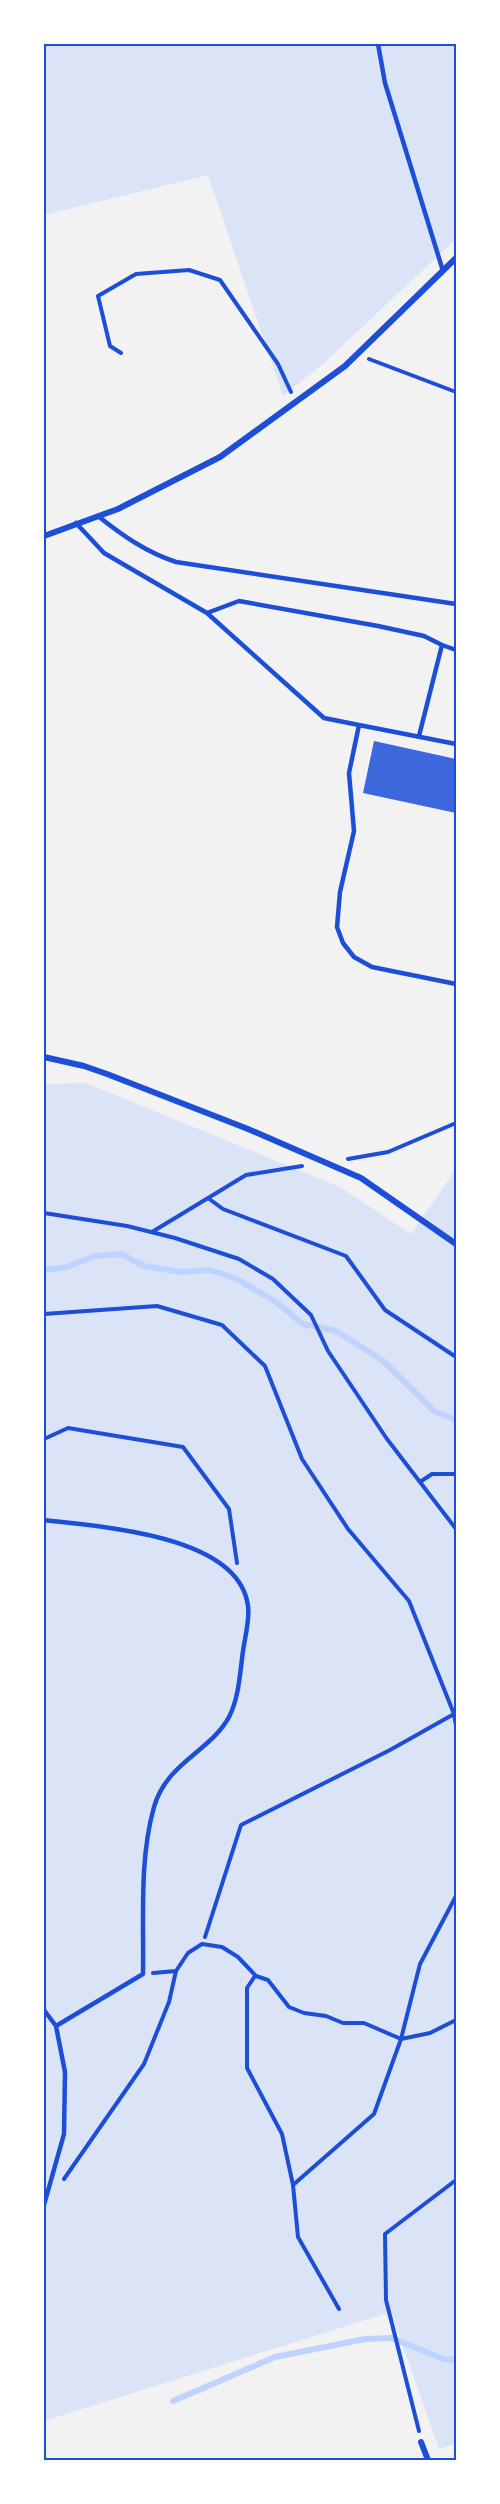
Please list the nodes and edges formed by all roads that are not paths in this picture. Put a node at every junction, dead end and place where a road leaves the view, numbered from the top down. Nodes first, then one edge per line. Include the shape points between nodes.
1 (378, 44) edge
2 (456, 258) edge
3 (443, 271) junction
4 (98, 516) junction
5 (76, 524) junction
6 (44, 536) edge
7 (456, 604) edge
8 (207, 614) junction
9 (441, 645) junction
10 (456, 650) edge
11 (359, 725) junction
12 (419, 736) junction
13 (456, 744) edge
14 (456, 984) edge
15 (44, 1057) edge
16 (456, 1244) edge
17 (44, 1520) edge
18 (44, 2010) edge
19 (56, 2026) junction
20 (44, 2204) edge
21 (421, 2442) road end
22 (428, 2460) edge

1 - 3 lane via 385,83
2 - 3 street
3 - 4 street via 357,354 220,458
4 - 5 street
4 - 7 lane via 128,540 177,562
5 - 6 street
5 - 8 lane via 104,553
8 - 9 lane via 239,601 424,636
8 - 11 lane via 324,718
9 - 10 lane
9 - 12 lane
11 - 12 lane
11 - 14 lane via 349,773 354,831 340,892 337,927 354,957 372,968
12 - 13 lane
15 - 16 street via 107,1074 361,1178
17 - 19 lane via 121,1530 186,1545 217,1560 241,1584 249,1606 229,1717 219,1732 169,1777 154,1806 145,1863 143,1974
18 - 19 lane
19 - 20 lane via 64,2072 64,2134
21 - 22 street

